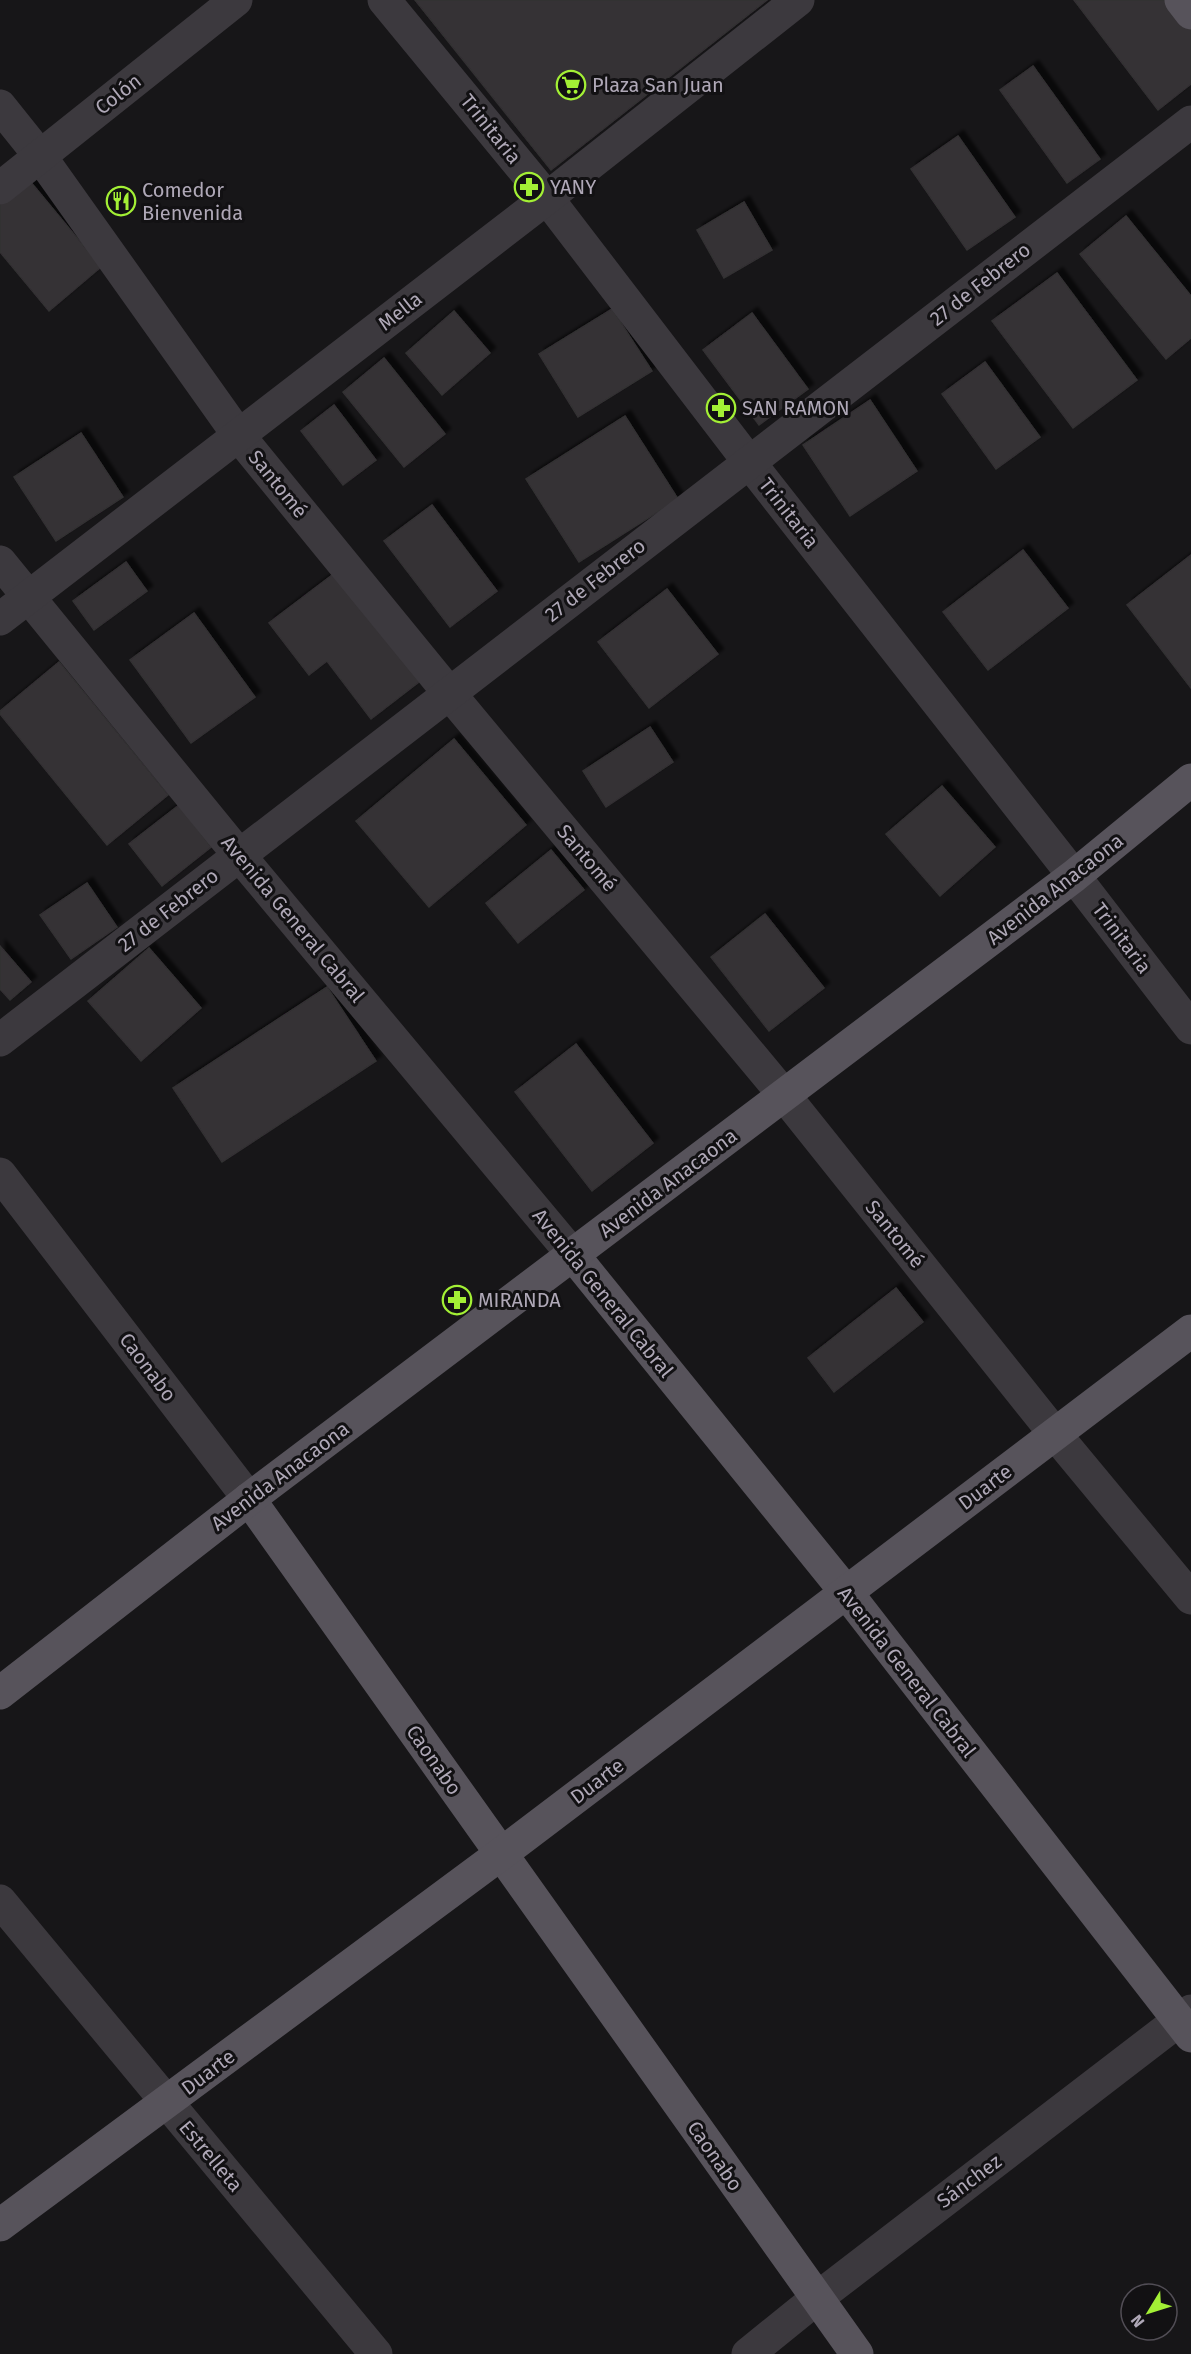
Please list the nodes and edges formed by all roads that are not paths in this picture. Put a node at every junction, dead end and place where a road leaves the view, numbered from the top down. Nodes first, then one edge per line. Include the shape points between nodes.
1 (236, 0) edge
2 (384, 0) edge
3 (798, 0) edge
4 (1181, 0) edge
5 (1191, 13) edge
6 (0, 106) edge
7 (1191, 122) edge
8 (40, 156) junction
9 (0, 188) edge
10 (547, 198) junction
11 (238, 436) junction
12 (749, 462) junction
13 (0, 561) edge
14 (29, 597) junction
15 (0, 619) edge
16 (449, 693) junction
17 (1191, 780) edge
18 (239, 855) junction
19 (1074, 876) junction
20 (1191, 1028) edge
21 (0, 1040) edge
22 (784, 1095) junction
23 (0, 1174) edge
24 (573, 1255) junction
25 (1191, 1331) edge
26 (1055, 1434) junction
27 (249, 1499) junction
28 (846, 1592) junction
29 (1191, 1598) edge
30 (0, 1693) edge
31 (501, 1854) junction
32 (0, 1901) edge
33 (1187, 2023) edge
34 (167, 2103) junction
35 (0, 2225) edge
36 (816, 2299) junction
37 (376, 2354) edge
38 (748, 2354) edge
39 (857, 2354) edge

1 - 8 street, Colón
2 - 10 street, Trinitaria
3 - 10 street, Mella
4 - 5 main road
6 - 8 street, Santomé
7 - 12 street, 27 de Febrero
8 - 9 street, Colón
8 - 11 street, Santomé
10 - 11 street, Mella
10 - 12 street, Trinitaria
11 - 14 street, Mella
11 - 16 street, Santomé
12 - 16 street, 27 de Febrero
12 - 19 street, Trinitaria
13 - 14 street, Avenida General Cabral
14 - 15 street, Mella
14 - 18 street, Avenida General Cabral
16 - 18 street, 27 de Febrero
16 - 22 street, Santomé
17 - 19 main road, Avenida Anacaona
18 - 21 street, 27 de Febrero
18 - 24 street, Avenida General Cabral
19 - 20 street, Trinitaria
19 - 22 main road, Avenida Anacaona
22 - 24 main road, Avenida Anacaona
22 - 26 street, Santomé
23 - 27 street, Caonabo
24 - 27 main road, Avenida Anacaona
24 - 28 main road, Avenida General Cabral
25 - 26 main road, Duarte
26 - 28 main road, Duarte
26 - 29 street, Santomé
27 - 30 main road, Avenida Anacaona
27 - 31 main road, Caonabo
28 - 31 main road, Duarte
28 - 33 main road, Avenida General Cabral
31 - 34 main road, Duarte
31 - 36 main road, Caonabo
32 - 34 street, Estrelleta
33 - 36 street, Sánchez
34 - 35 main road, Duarte
34 - 37 street, Estrelleta
36 - 38 street, Sánchez
36 - 39 main road, Caonabo

